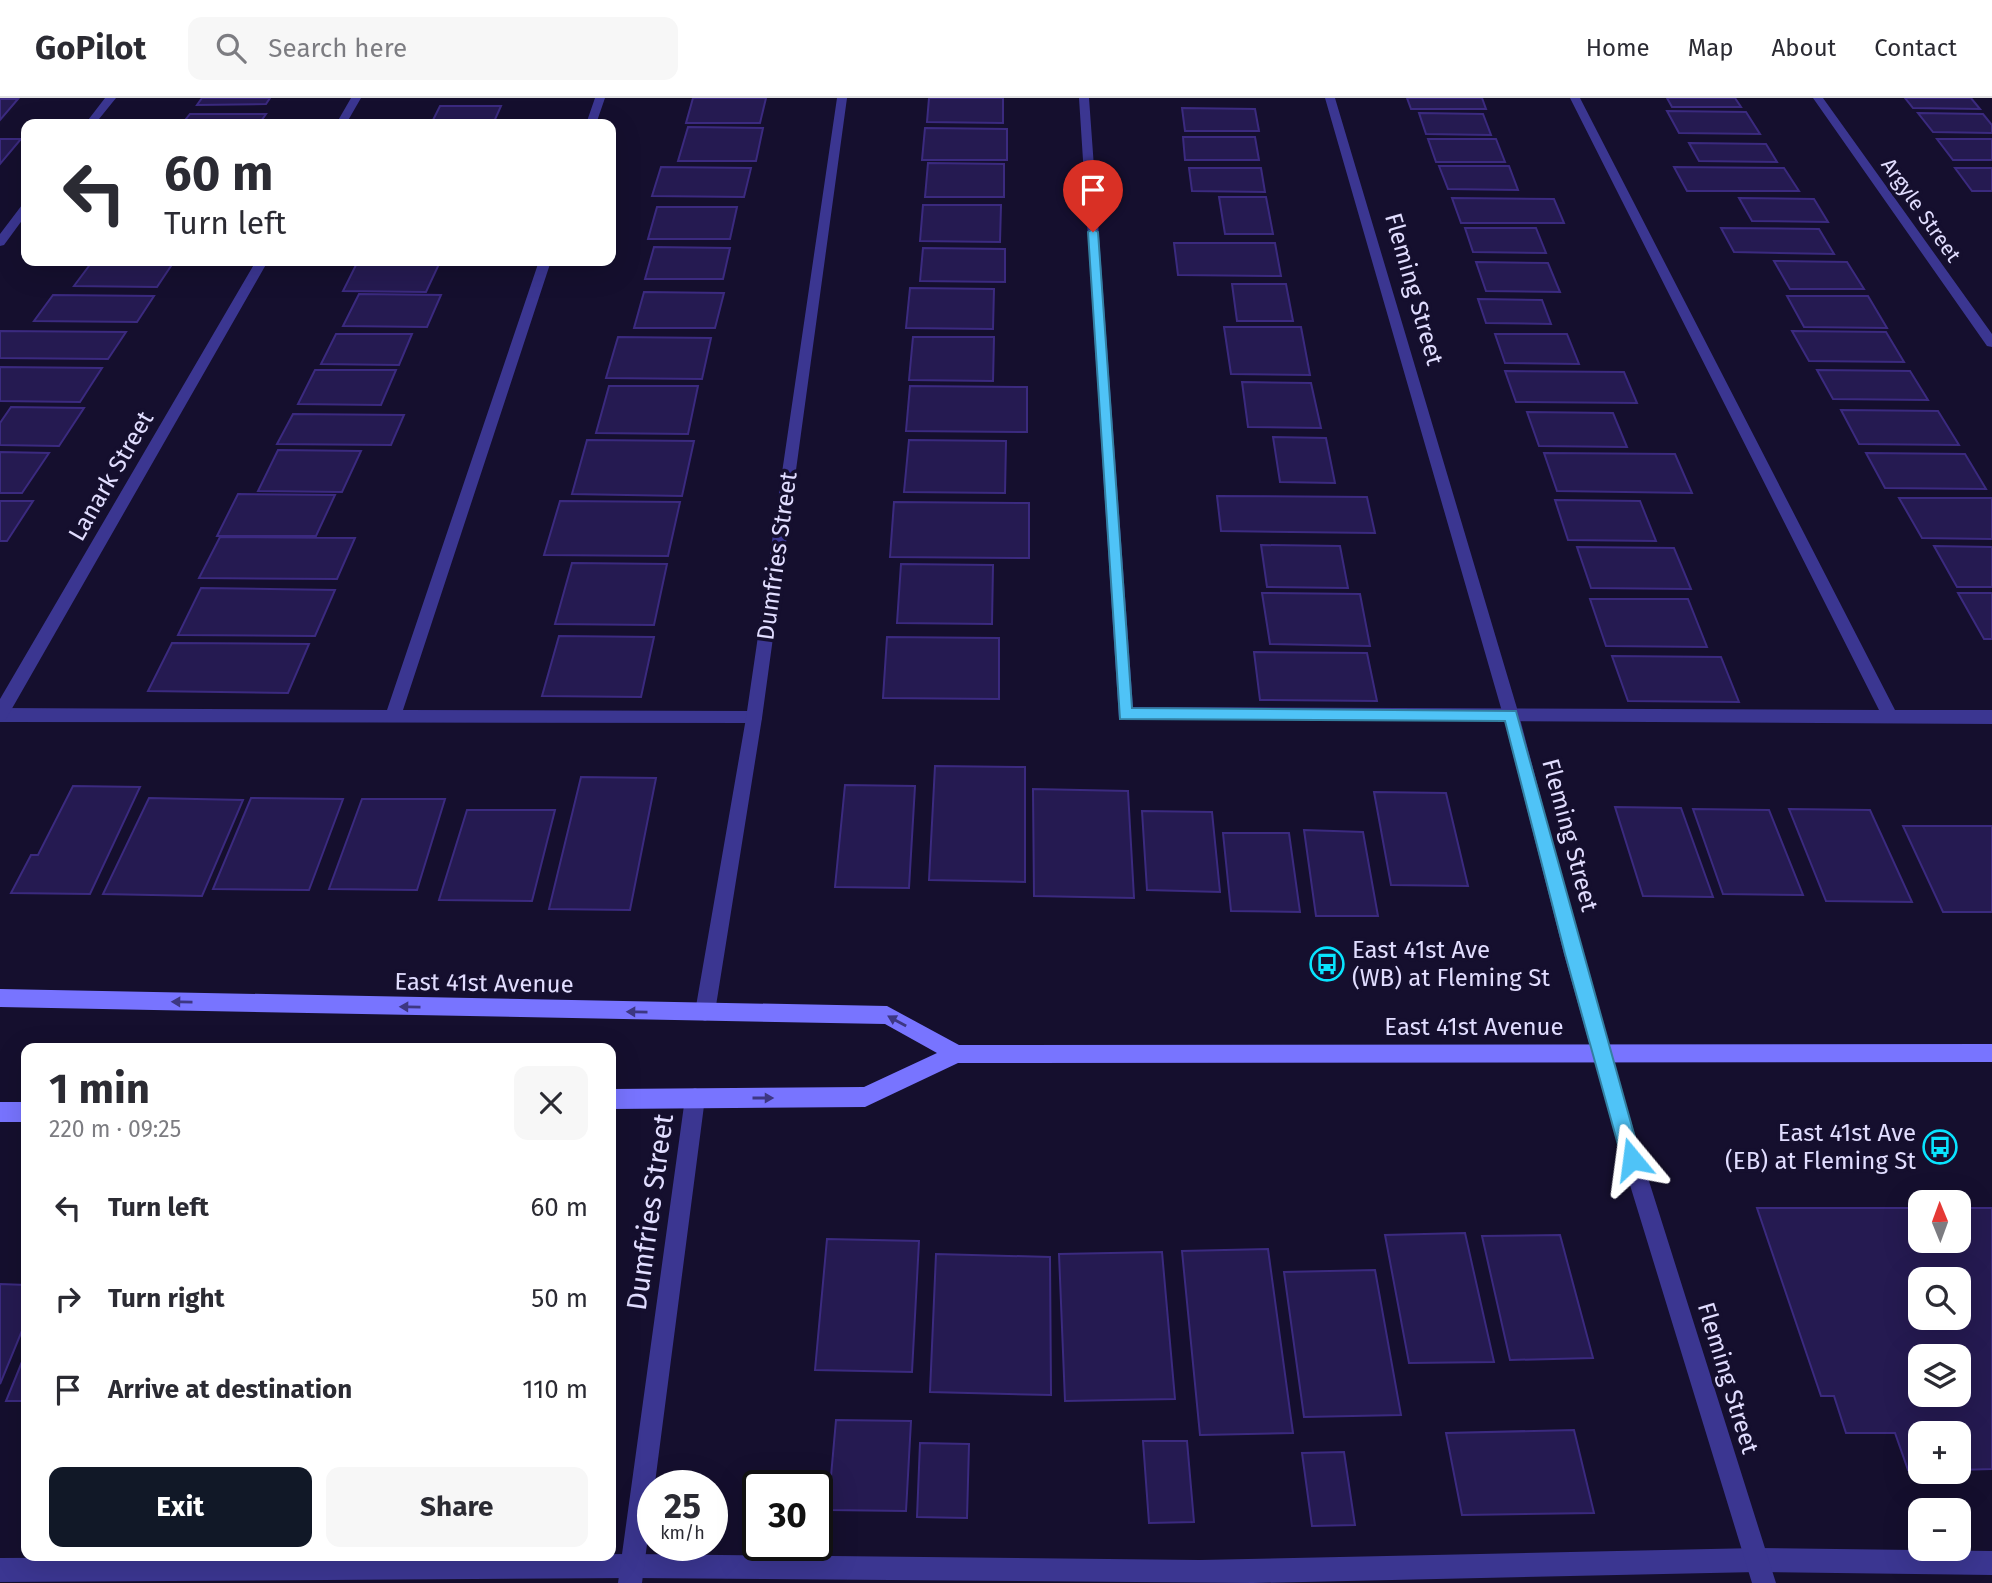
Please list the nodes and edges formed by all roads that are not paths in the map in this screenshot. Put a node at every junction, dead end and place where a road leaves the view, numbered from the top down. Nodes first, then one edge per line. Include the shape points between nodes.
1 (111, 98) edge
2 (356, 98) edge
3 (600, 98) edge
4 (842, 98) edge
5 (1084, 98) edge
6 (1331, 98) edge
7 (1575, 98) edge
8 (1818, 98) edge
9 (94, 119) edge
10 (344, 119) edge
11 (593, 119) edge
12 (21, 215) edge
13 (0, 242) edge
14 (259, 266) edge
15 (543, 266) edge
16 (1992, 343) edge
17 (0, 714) edge
18 (1511, 715) junction
19 (393, 716) junction
20 (1890, 716) junction
21 (1992, 717) edge
22 (754, 718) junction
23 (0, 998) edge
24 (705, 1012) junction
25 (1992, 1053) edge
26 (957, 1054) junction
27 (1602, 1054) junction
28 (695, 1098) junction
29 (616, 1099) edge
30 (0, 1112) edge
31 (21, 1112) edge
32 (1992, 1563) edge
33 (0, 1570) edge
34 (1761, 1572) edge
35 (631, 1574) edge
36 (76, 1577) edge
37 (1200, 1577) edge

1 - 9 street
2 - 10 street
3 - 11 street
4 - 22 street, Dumfries Street
5 - 18 street via 1125,714
6 - 18 street, Fleming Street
7 - 20 street
8 - 16 street, Argyle Street
12 - 13 street
14 - 17 street, Lanark Street
15 - 19 street
17 - 19 street
18 - 20 street
18 - 27 street, Fleming Street
19 - 22 street
20 - 21 street
22 - 24 street, Dumfries Street
24 -> 23 main road, East 41st Avenue
26 -> 24 main road, East 41st Avenue via 887,1015
25 - 27 main road, East 41st Avenue
26 - 27 main road, East 41st Avenue
28 -> 26 main road, East 41st Avenue via 865,1097
27 - 34 street, Fleming Street
28 - 29 main road, East 41st Avenue
28 - 35 street, Dumfries Street
30 - 31 main road
32 - 34 street
33 - 36 street
34 - 37 street
35 - 36 street
35 - 37 street

